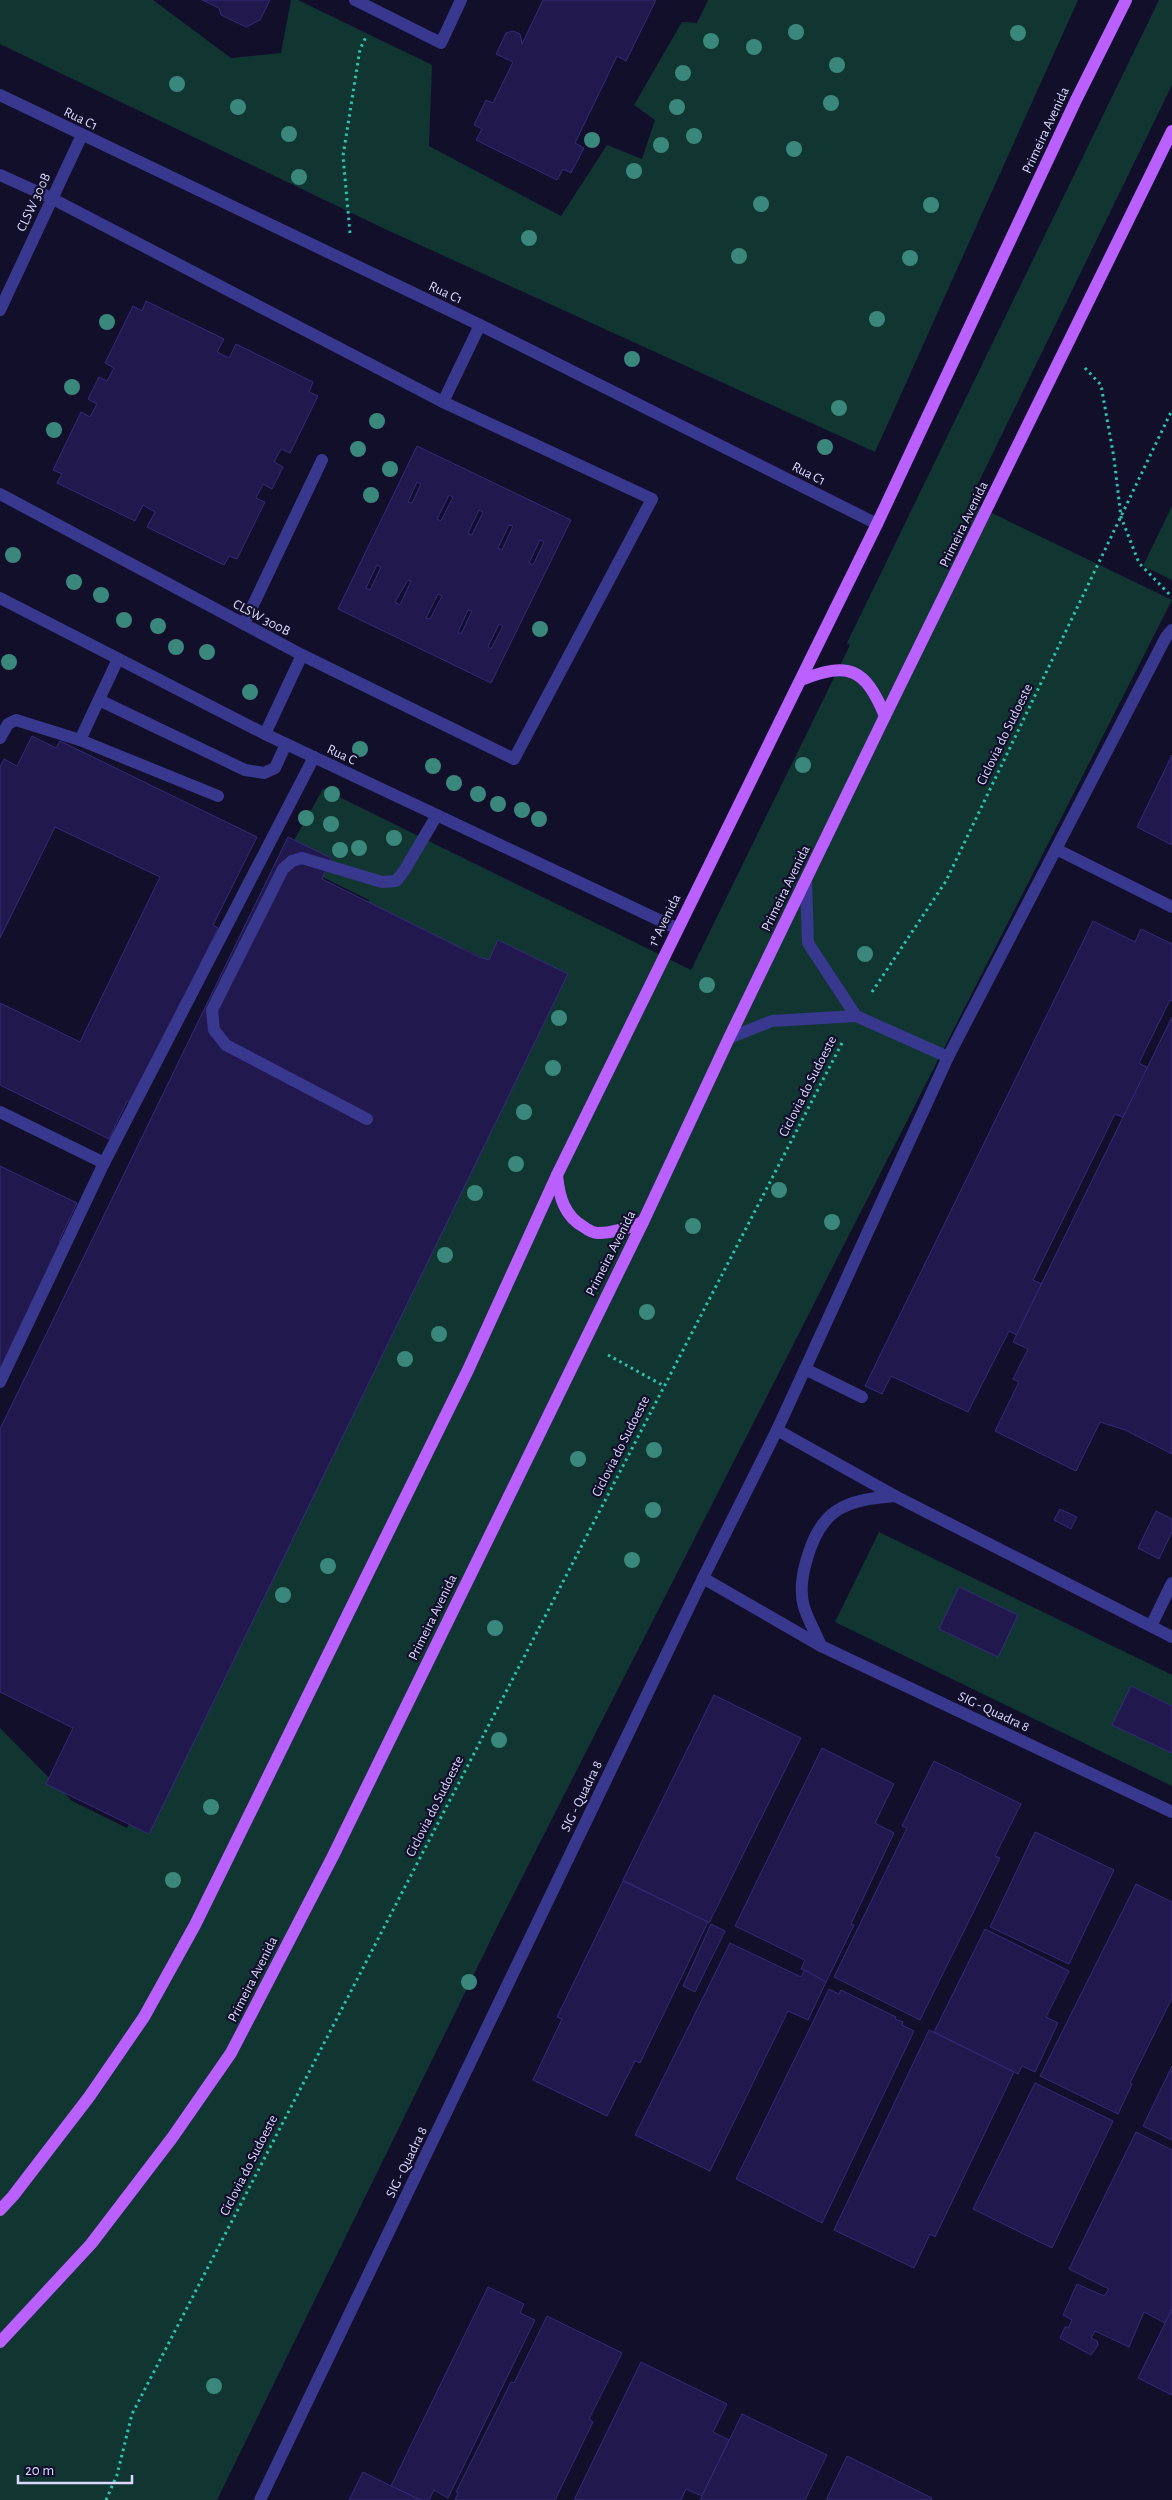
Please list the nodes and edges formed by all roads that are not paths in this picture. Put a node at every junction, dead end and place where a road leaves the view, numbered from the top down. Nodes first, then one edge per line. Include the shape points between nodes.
1 (355, 0) edge
2 (461, 0) edge
3 (1126, 0) edge
4 (0, 95) edge
5 (1172, 131) edge
6 (82, 135) junction
7 (0, 175) edge
8 (51, 198) junction
9 (0, 310) edge
10 (480, 325) junction
11 (443, 402) junction
12 (322, 460) dead end
13 (0, 494) edge
14 (877, 524) junction
15 (0, 598) edge
16 (244, 624) junction
17 (1172, 630) edge
18 (302, 655) junction
19 (118, 659) junction
20 (801, 680) junction
21 (99, 700) junction
22 (885, 716) junction
23 (265, 734) junction
24 (0, 738) edge
25 (80, 740) junction
26 (286, 744) junction
27 (314, 757) junction
28 (218, 796) dead end
29 (437, 815) junction
30 (1056, 849) junction
31 (806, 880) junction
32 (1172, 907) edge
33 (676, 928) junction
34 (856, 1016) junction
35 (729, 1038) junction
36 (948, 1057) junction
37 (0, 1112) edge
38 (367, 1119) dead end
39 (104, 1163) junction
40 (557, 1175) junction
41 (643, 1222) junction
42 (805, 1370) junction
43 (0, 1382) edge
44 (862, 1397) dead end
45 (778, 1430) junction
46 (895, 1496) junction
47 (703, 1578) junction
48 (1172, 1583) edge
49 (1151, 1626) junction
50 (1172, 1637) edge
51 (822, 1646) junction
52 (1172, 1812) edge
53 (0, 2210) edge
54 (0, 2342) edge
55 (260, 2500) edge

1 - 2 street via 441,43
3 - 14 main road, Primeira Avenida
4 - 6 street, Rua C1
5 - 22 main road, Primeira Avenida
6 - 8 street, CLSW 300B
6 - 10 street, Rua C1
7 - 8 street
8 - 9 street, CLSW 300B
8 - 11 street
10 - 11 street
10 - 14 street, Rua C1
11 - 18 street, CLSW 300B via 652,499 514,759
12 - 16 street
13 - 16 street, CLSW 300B
14 - 20 main road, Primeira Avenida
15 - 19 street, Rua C
16 - 18 street, CLSW 300B
17 - 30 street
18 - 23 street
19 - 21 street
19 - 23 street, Rua C
20 - 22 main road via 824,671 842,670 858,675 870,683
20 - 33 main road, 1ª Avenida
21 - 25 street
21 - 26 street via 246,770 264,773 275,768
22 - 31 main road, Primeira Avenida
23 - 26 street, Rua C
24 - 25 street via 8,724 16,720
25 - 28 street
26 - 27 street, Rua C
27 - 29 street, Rua C
27 - 39 street
29 - 33 street, Rua C
29 - 38 street via 396,881 382,882 302,858 292,861 283,869 212,1010 214,1030 226,1045
30 - 32 street
30 - 36 street
31 - 34 street via 808,943
31 - 35 main road, Primeira Avenida
33 - 40 main road, 1ª Avenida
34 - 35 street via 772,1021
34 - 36 street
35 - 41 main road, Primeira Avenida
36 - 42 street
37 - 39 street
39 - 43 street
40 - 41 main road via 559,1196 566,1212 595,1234 616,1232
40 - 53 main road via 468,1370 195,1925 144,2017 89,2097
41 - 54 main road, Primeira Avenida via 333,1856 231,2053 172,2138 91,2244
42 - 44 street
42 - 45 street
45 - 46 street
45 - 47 street
46 - 49 street
46 - 51 street via 862,1498 842,1507 824,1521 809,1548 801,1579 804,1606
47 - 51 street, SIG - Quadra 8
47 - 55 street, SIG - Quadra 8
48 - 49 street
49 - 50 street
51 - 52 street, SIG - Quadra 8

